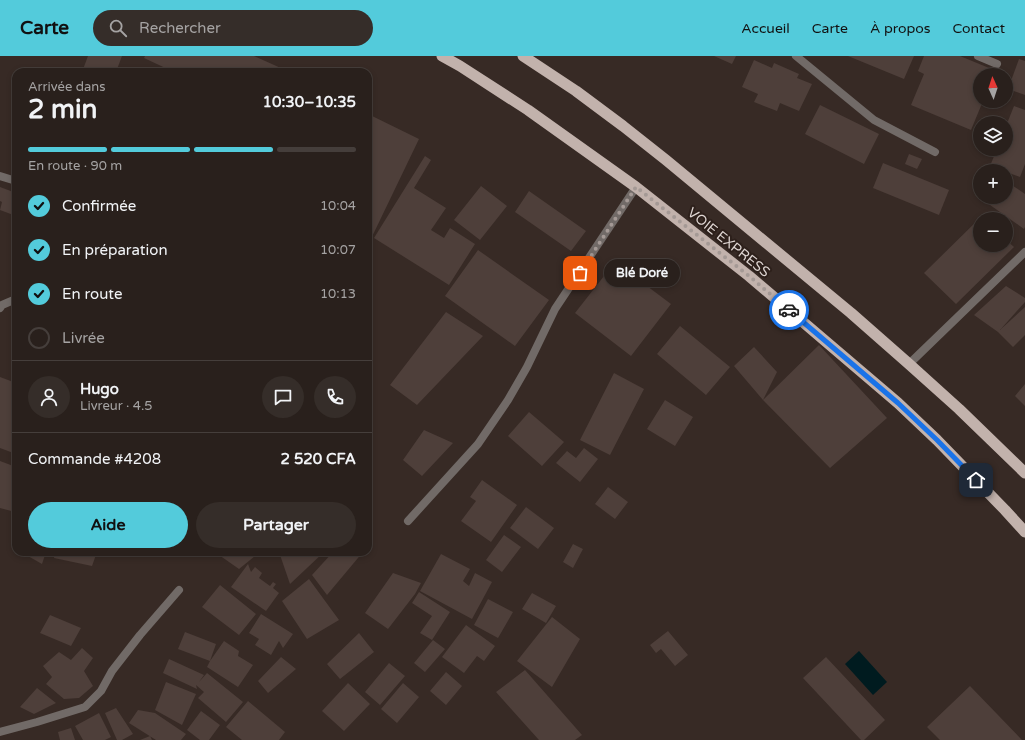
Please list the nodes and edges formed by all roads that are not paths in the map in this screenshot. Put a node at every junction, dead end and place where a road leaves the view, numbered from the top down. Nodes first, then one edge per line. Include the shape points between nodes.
1 (442, 56) edge
2 (523, 56) edge
3 (796, 56) edge
4 (978, 56) edge
5 (997, 64) dead end
6 (935, 152) dead end
7 (0, 176) edge
8 (12, 180) edge
9 (636, 187) junction
10 (1025, 252) edge
11 (12, 300) edge
12 (0, 308) edge
13 (909, 364) junction
14 (1025, 473) edge
15 (408, 521) dead end
16 (1025, 532) edge
17 (179, 590) dead end
18 (0, 732) edge

1 - 9 highway, VOIE EXPRESS via 528,110
2 - 13 highway via 582,96 660,155
3 - 6 street via 874,120
4 - 5 street
7 - 8 street
9 - 15 street via 556,309 508,400 478,444
9 - 16 highway, VOIE EXPRESS via 749,276 898,403
10 - 13 street
11 - 12 street
13 - 14 highway
17 - 18 street via 112,671 101,691 85,707

